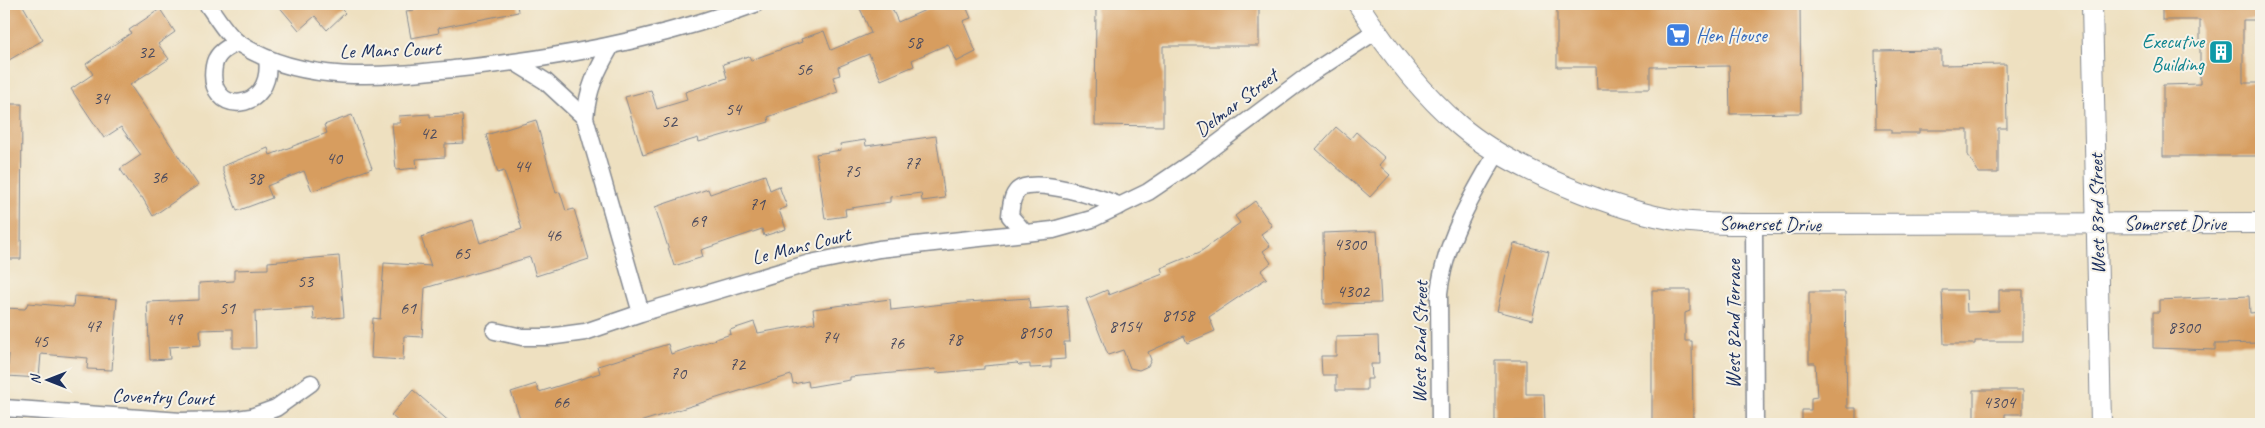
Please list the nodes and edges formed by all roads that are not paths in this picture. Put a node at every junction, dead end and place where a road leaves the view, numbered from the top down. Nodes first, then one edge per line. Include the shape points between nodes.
1 (207, 4) edge
2 (755, 4) edge
3 (1358, 4) edge
4 (2092, 4) edge
5 (1376, 31) junction
6 (238, 44) junction
7 (611, 46) junction
8 (267, 58) junction
9 (516, 63) junction
10 (585, 118) junction
11 (1497, 153) junction
12 (1120, 206) junction
13 (2096, 223) junction
14 (2261, 223) edge
15 (1754, 224) junction
16 (1025, 233) junction
17 (976, 239) joint
18 (641, 313) junction
19 (495, 331) dead end
20 (311, 383) dead end
21 (4, 408) edge
22 (1440, 424) edge
23 (1755, 424) edge
24 (2101, 424) edge

1 - 6 street, Le Mans Court
2 - 7 street, Le Mans Court
3 - 5 street, Somerset Drive
4 - 13 street, West 83rd Street
5 - 11 street, Somerset Drive via 1411,75 1460,126
5 - 12 street, Delmar Street via 1310,74 1156,186
6 - 8 street, Le Mans Court
6 - 8 street via 222,51 215,62 212,76 215,88 226,100 248,102 259,94 268,80
7 - 9 street, Le Mans Court
7 - 10 street via 587,94
8 - 9 street, Le Mans Court via 314,71 346,74 421,72
9 - 10 street via 546,81
10 - 18 street
11 - 15 street, Somerset Drive via 1582,193 1632,210 1681,221
11 - 22 street, West 82nd Street via 1463,213 1441,274
12 - 16 street, Delmar Street via 1092,219 1053,230
12 - 16 street via 1098,196 1032,184 1018,190 1011,202 1010,216
13 - 14 street, Somerset Drive
13 - 15 street, Somerset Drive
13 - 24 street, West 83rd Street
15 - 23 street, West 82nd Terrace
16 - 17 street, Delmar Street
17 - 18 street, Le Mans Court via 879,249 810,262
18 - 19 street, Le Mans Court via 585,332 548,337 522,337
20 - 21 street, Coventry Court via 276,408 230,420 181,421

